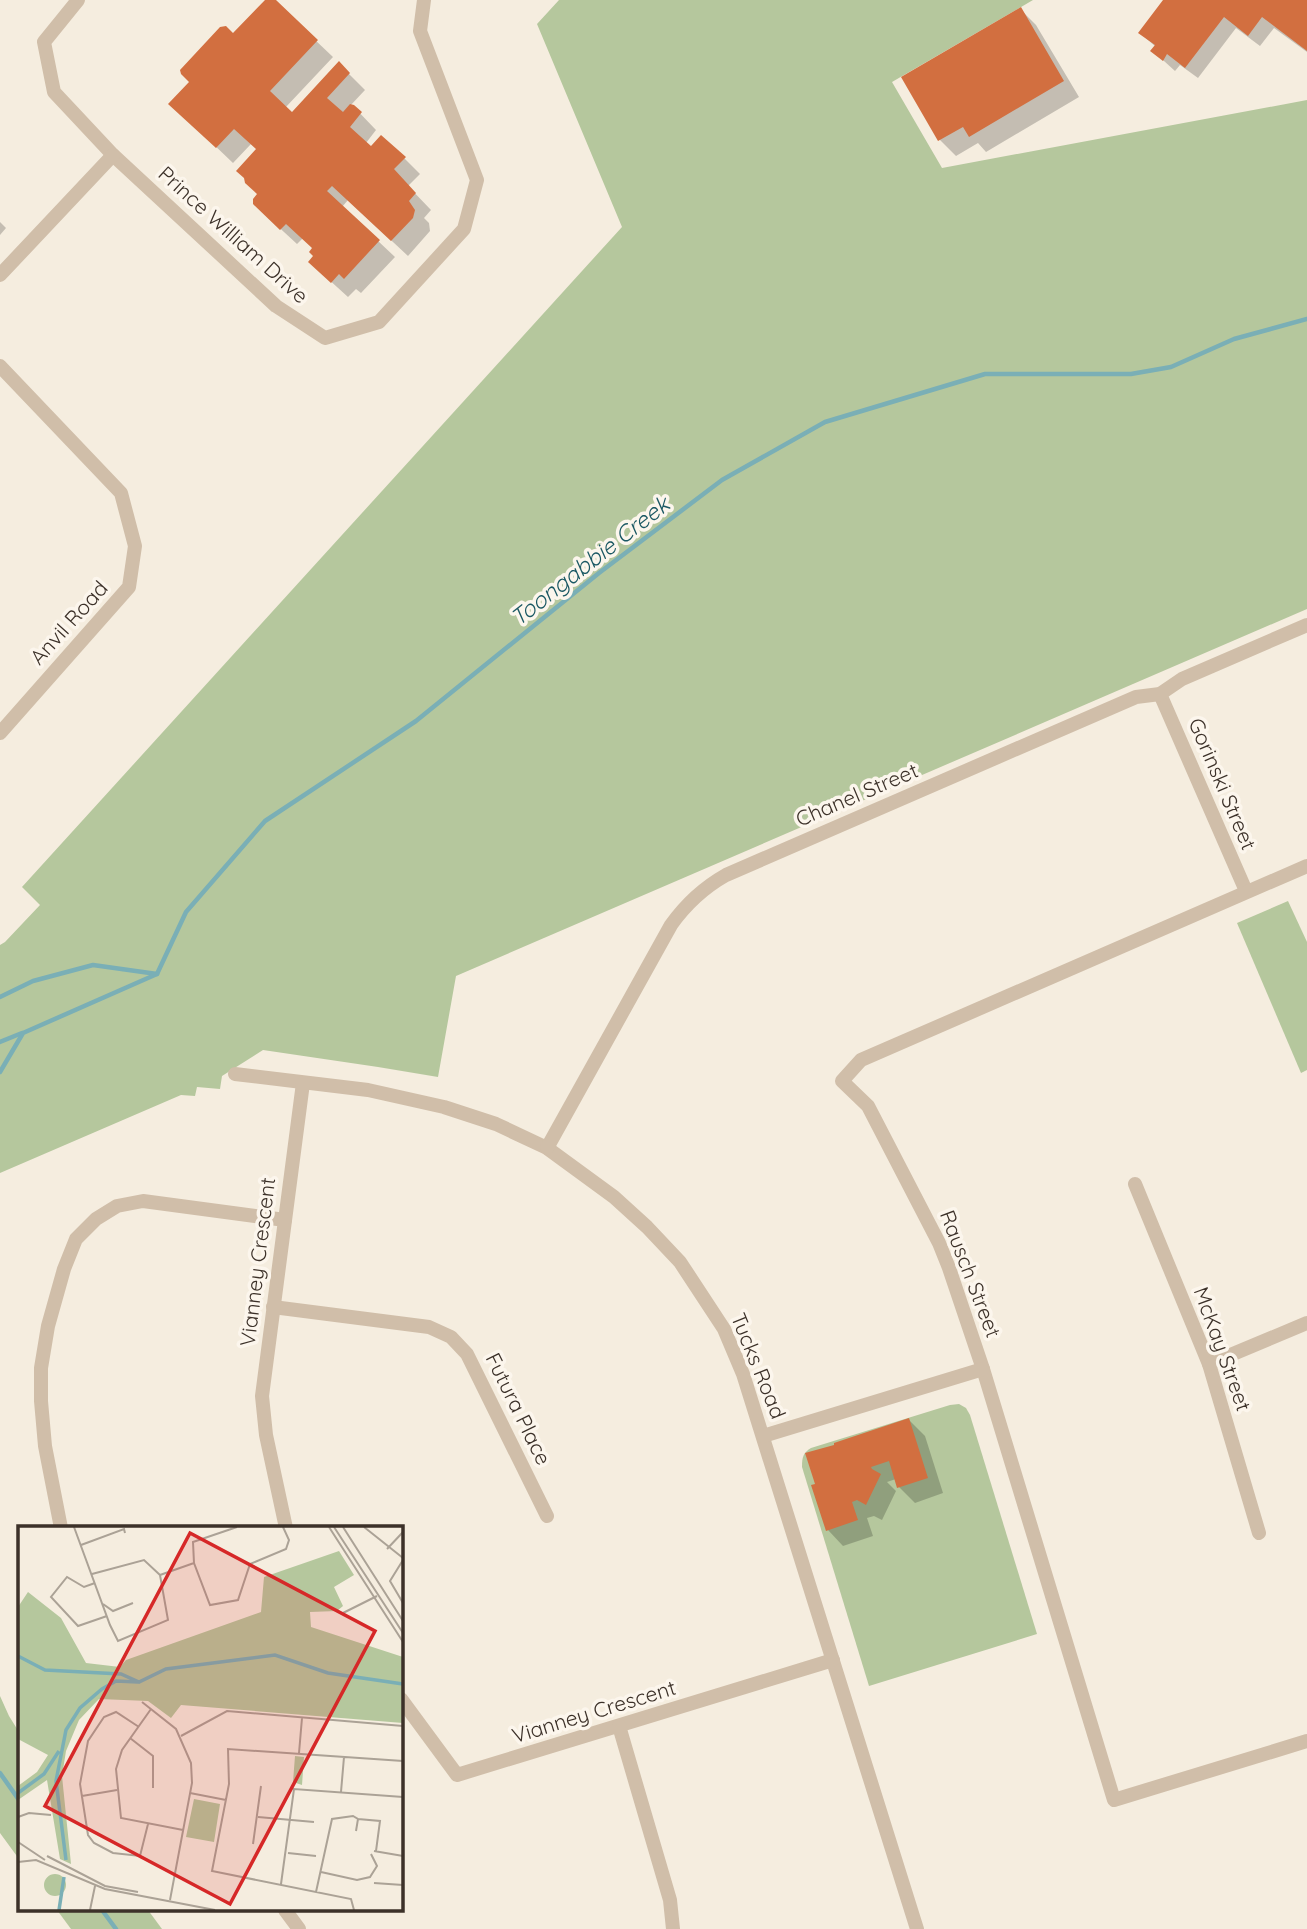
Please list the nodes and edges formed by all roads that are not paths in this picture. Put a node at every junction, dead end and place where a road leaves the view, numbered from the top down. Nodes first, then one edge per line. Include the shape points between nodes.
1 (78, 0) edge
2 (424, 0) edge
3 (113, 156) junction
4 (0, 275) edge
5 (0, 366) edge
6 (1307, 625) edge
7 (1160, 694) junction
8 (0, 733) edge
9 (1307, 866) edge
10 (1245, 891) junction
11 (234, 1074) dead end
12 (303, 1083) junction
13 (547, 1147) junction
14 (1135, 1184) dead end
15 (285, 1220) junction
16 (274, 1307) junction
17 (1307, 1323) edge
18 (1209, 1364) junction
19 (983, 1369) junction
20 (763, 1436) junction
21 (547, 1516) dead end
22 (61, 1526) edge
23 (286, 1526) edge
24 (1259, 1533) dead end
25 (833, 1660) junction
26 (402, 1700) edge
27 (620, 1726) junction
28 (1307, 1741) edge
29 (286, 1912) edge
30 (299, 1929) edge
31 (673, 1929) edge
32 (917, 1929) edge

1 - 3 street, Prince William Drive via 44,41 54,92
2 - 3 street, Prince William Drive via 420,31 477,180 464,229 379,322 325,338 276,306
3 - 4 street
5 - 8 street, Anvil Road via 121,493 135,546 129,587
6 - 7 street, Chanel Street via 1182,679
7 - 10 street, Gorinski Street
7 - 13 street, Chanel Street via 1136,697 706,886 671,925
9 - 10 street, Rausch Street
10 - 19 street, Rausch Street via 861,1060 842,1081 868,1106 939,1244
11 - 12 street, Tucks Road
12 - 13 street, Tucks Road via 368,1090 444,1107
12 - 15 street, Vianney Crescent
13 - 20 street, Tucks Road via 614,1197 680,1262 724,1329
14 - 18 street, McKay Street
15 - 16 street, Vianney Crescent
15 - 22 street via 142,1201 117,1206 76,1239 48,1326 41,1368 45,1446
16 - 21 street, Futura Place via 429,1327 451,1337 467,1354
16 - 23 street, Vianney Crescent via 262,1396 265,1435
17 - 18 street
18 - 24 street, McKay Street
19 - 20 street
19 - 28 street, Rausch Street via 1114,1800
20 - 25 street, Tucks Road
25 - 27 street, Vianney Crescent
25 - 32 street, Tucks Road
26 - 27 street, Vianney Crescent via 457,1775
27 - 31 street via 670,1900
29 - 30 street

